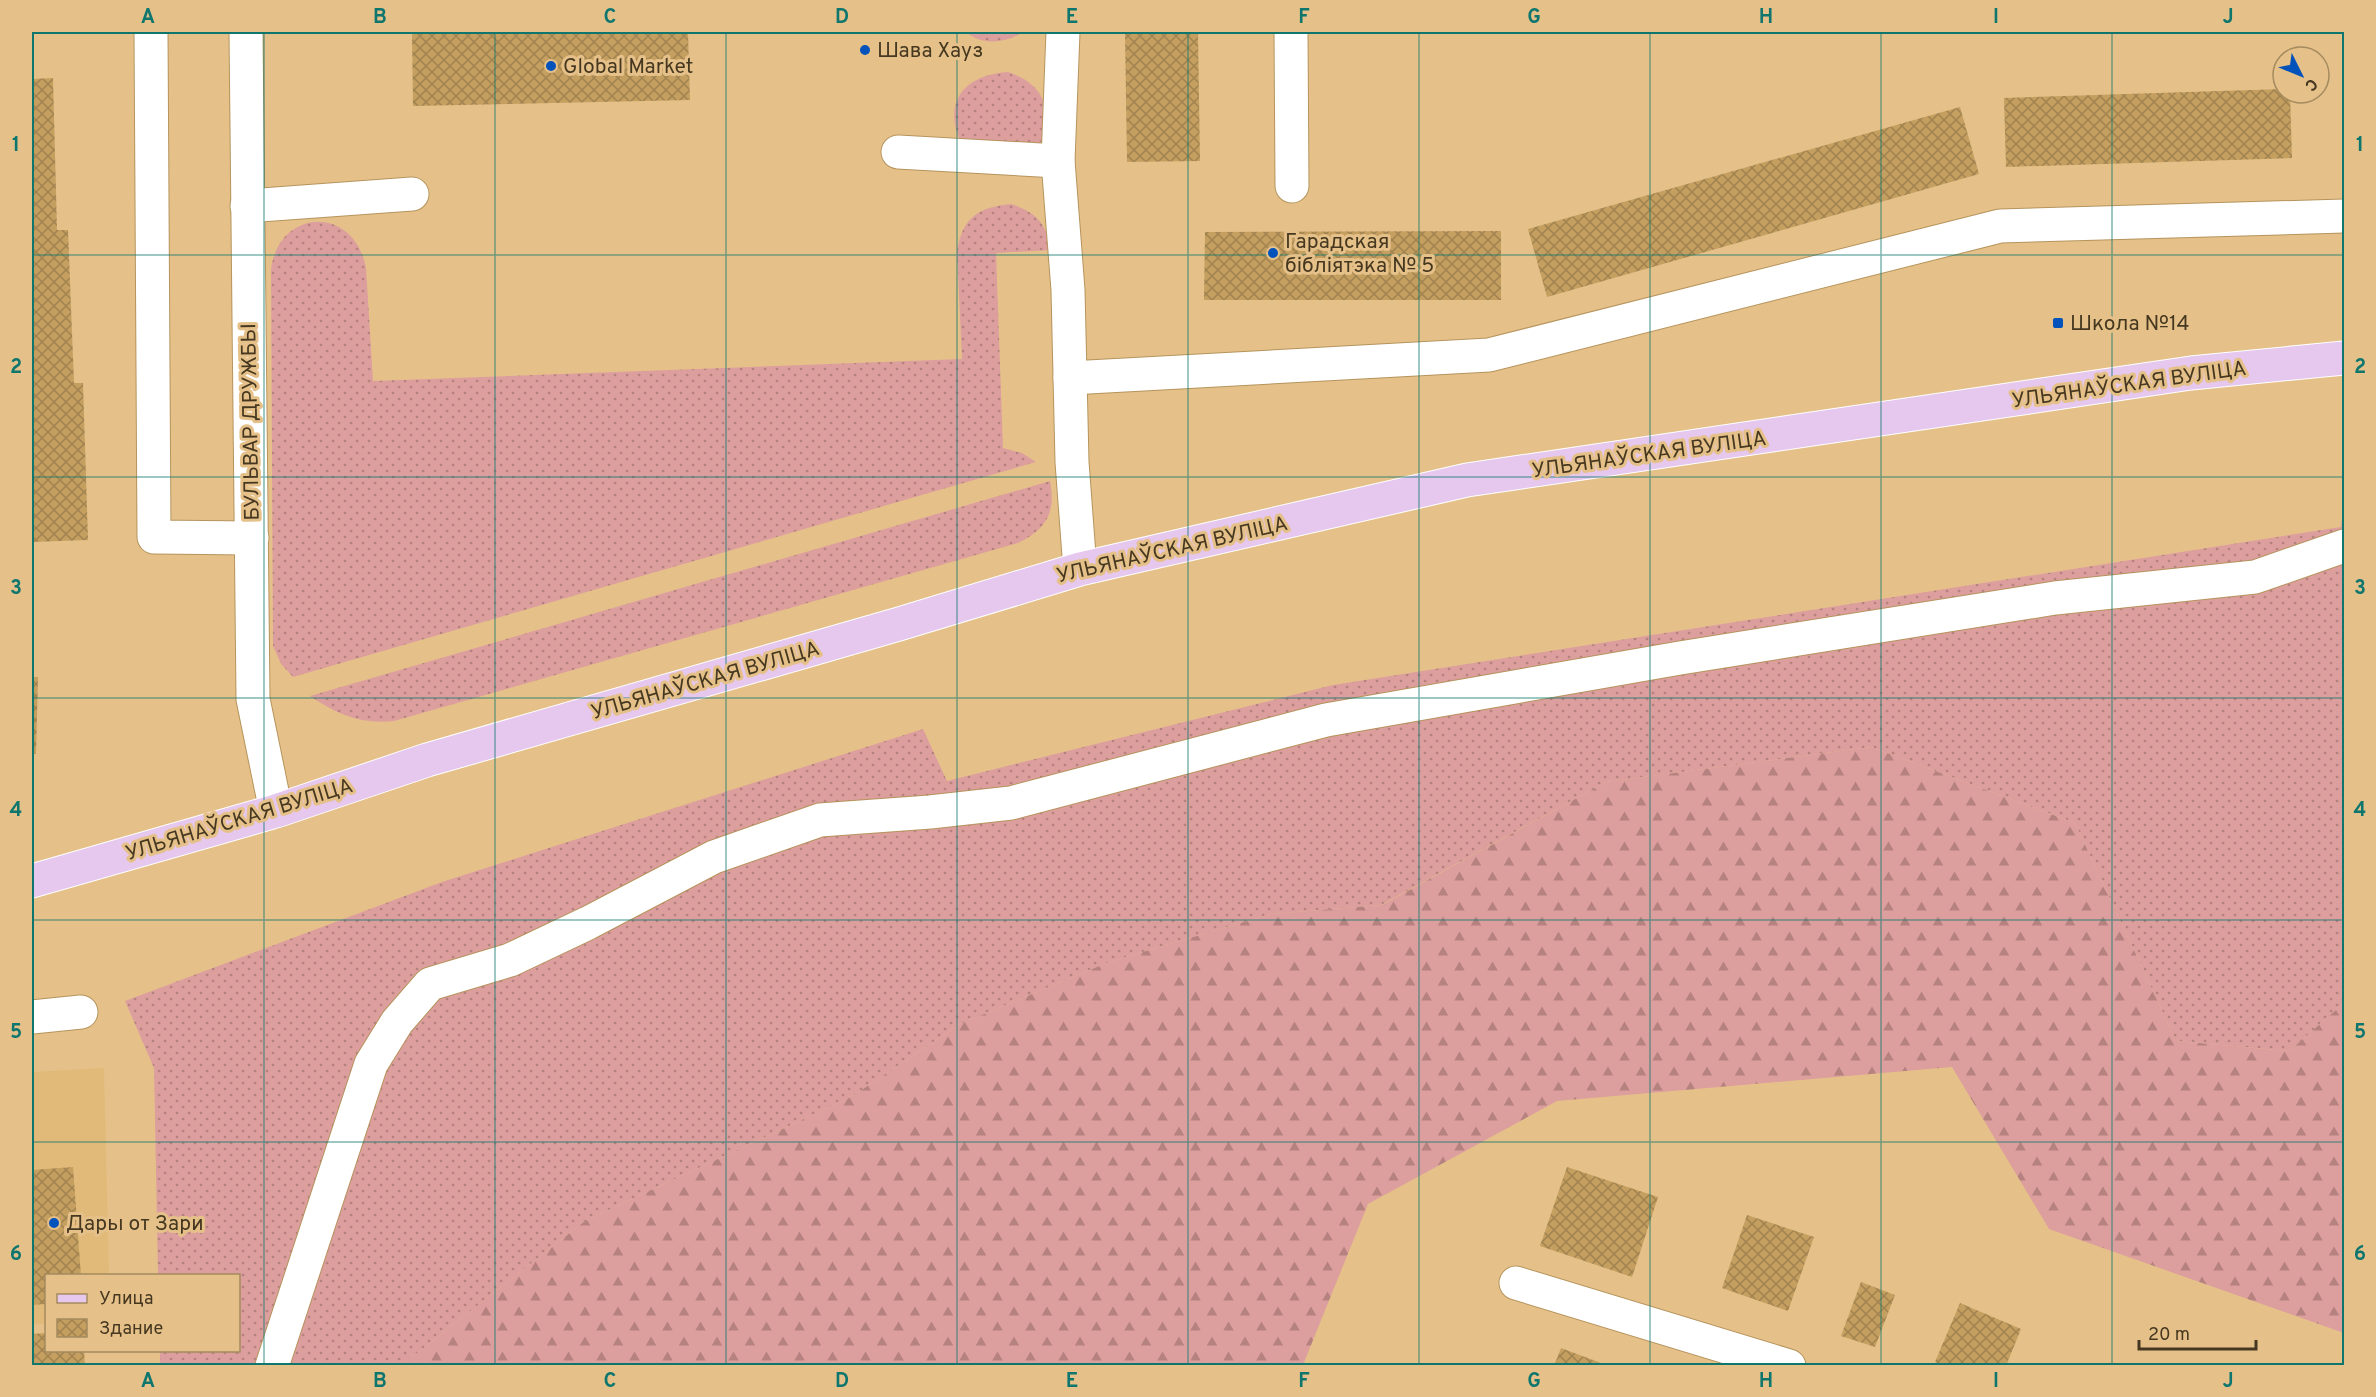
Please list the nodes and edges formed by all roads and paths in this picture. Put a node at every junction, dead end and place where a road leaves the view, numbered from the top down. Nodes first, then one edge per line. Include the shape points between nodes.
1 (151, 32) edge
2 (246, 32) edge
3 (1063, 32) edge
4 (1291, 32) edge
5 (898, 152) dead end
6 (1058, 161) junction
7 (1292, 186) dead end
8 (412, 194) dead end
9 (247, 206) junction
10 (2344, 216) edge
11 (2344, 358) edge
12 (1070, 378) junction
13 (252, 538) junction
14 (2344, 546) edge
15 (1080, 569) junction
16 (276, 811) junction
17 (32, 881) edge
18 (81, 1012) dead end
19 (32, 1017) edge
20 (1516, 1283) dead end
21 (272, 1365) edge
22 (1789, 1365) edge

1 - 13 street via 154,537
2 - 9 street, БУЛЬВАР ДРУЖБЫ
3 - 6 street
4 - 7 street
5 - 6 street
6 - 12 street
8 - 9 street
9 - 13 street, БУЛЬВАР ДРУЖБЫ
10 - 12 street via 2000,226 1489,355
11 - 15 main road, УЛЬЯНАЎСКАЯ ВУЛІЦА via 2192,372 1467,480
12 - 15 street
13 - 16 street, БУЛЬВАР ДРУЖБЫ via 253,699
14 - 21 street via 2255,577 2044,600 1326,720 1011,803 819,820 714,857 588,924 510,960 430,984 397,1022 371,1064
15 - 16 main road, УЛЬЯНАЎСКАЯ ВУЛІЦА via 428,760
16 - 17 main road, УЛЬЯНАЎСКАЯ ВУЛІЦА
18 - 19 street
20 - 22 street

